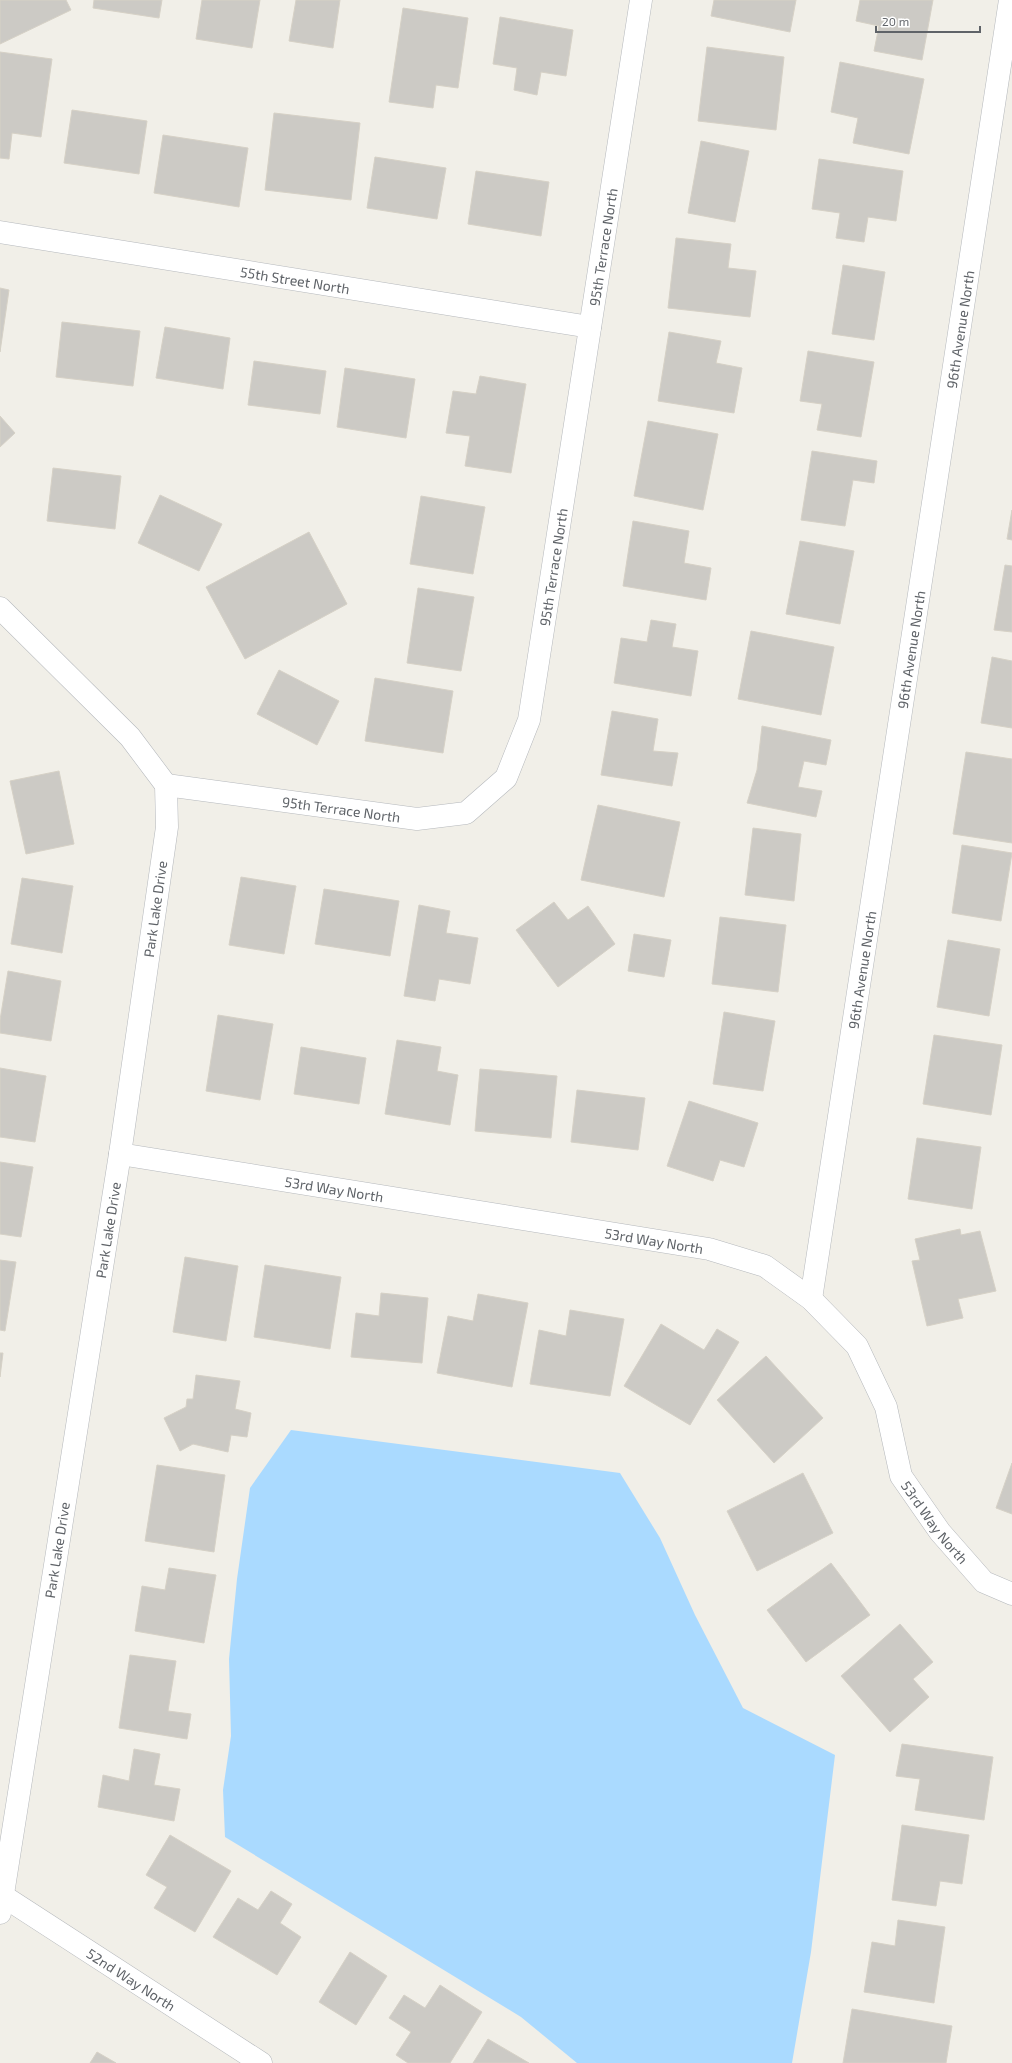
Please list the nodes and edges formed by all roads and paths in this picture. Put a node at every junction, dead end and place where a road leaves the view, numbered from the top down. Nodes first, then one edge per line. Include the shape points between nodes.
1 (640, 0) edge
2 (1010, 0) edge
3 (0, 232) edge
4 (590, 327) junction
5 (0, 608) edge
6 (166, 785) junction
7 (120, 1154) junction
8 (812, 1299) junction
9 (1012, 1594) edge
10 (1, 1905) edge
11 (261, 2063) edge

1 - 4 street, 95th Terrace North
2 - 8 street, 96th Avenue North
3 - 4 street, 55th Street North
4 - 6 street, 95th Terrace North via 529,720 506,778 466,813 417,820
5 - 6 street via 130,737
6 - 7 street, Park Lake Drive via 167,827
7 - 8 street, 53rd Way North via 709,1249 765,1266
7 - 10 street, Park Lake Drive
8 - 9 street, 53rd Way North via 857,1346 886,1407 901,1476 940,1532 984,1582
10 - 11 street, 52nd Way North

